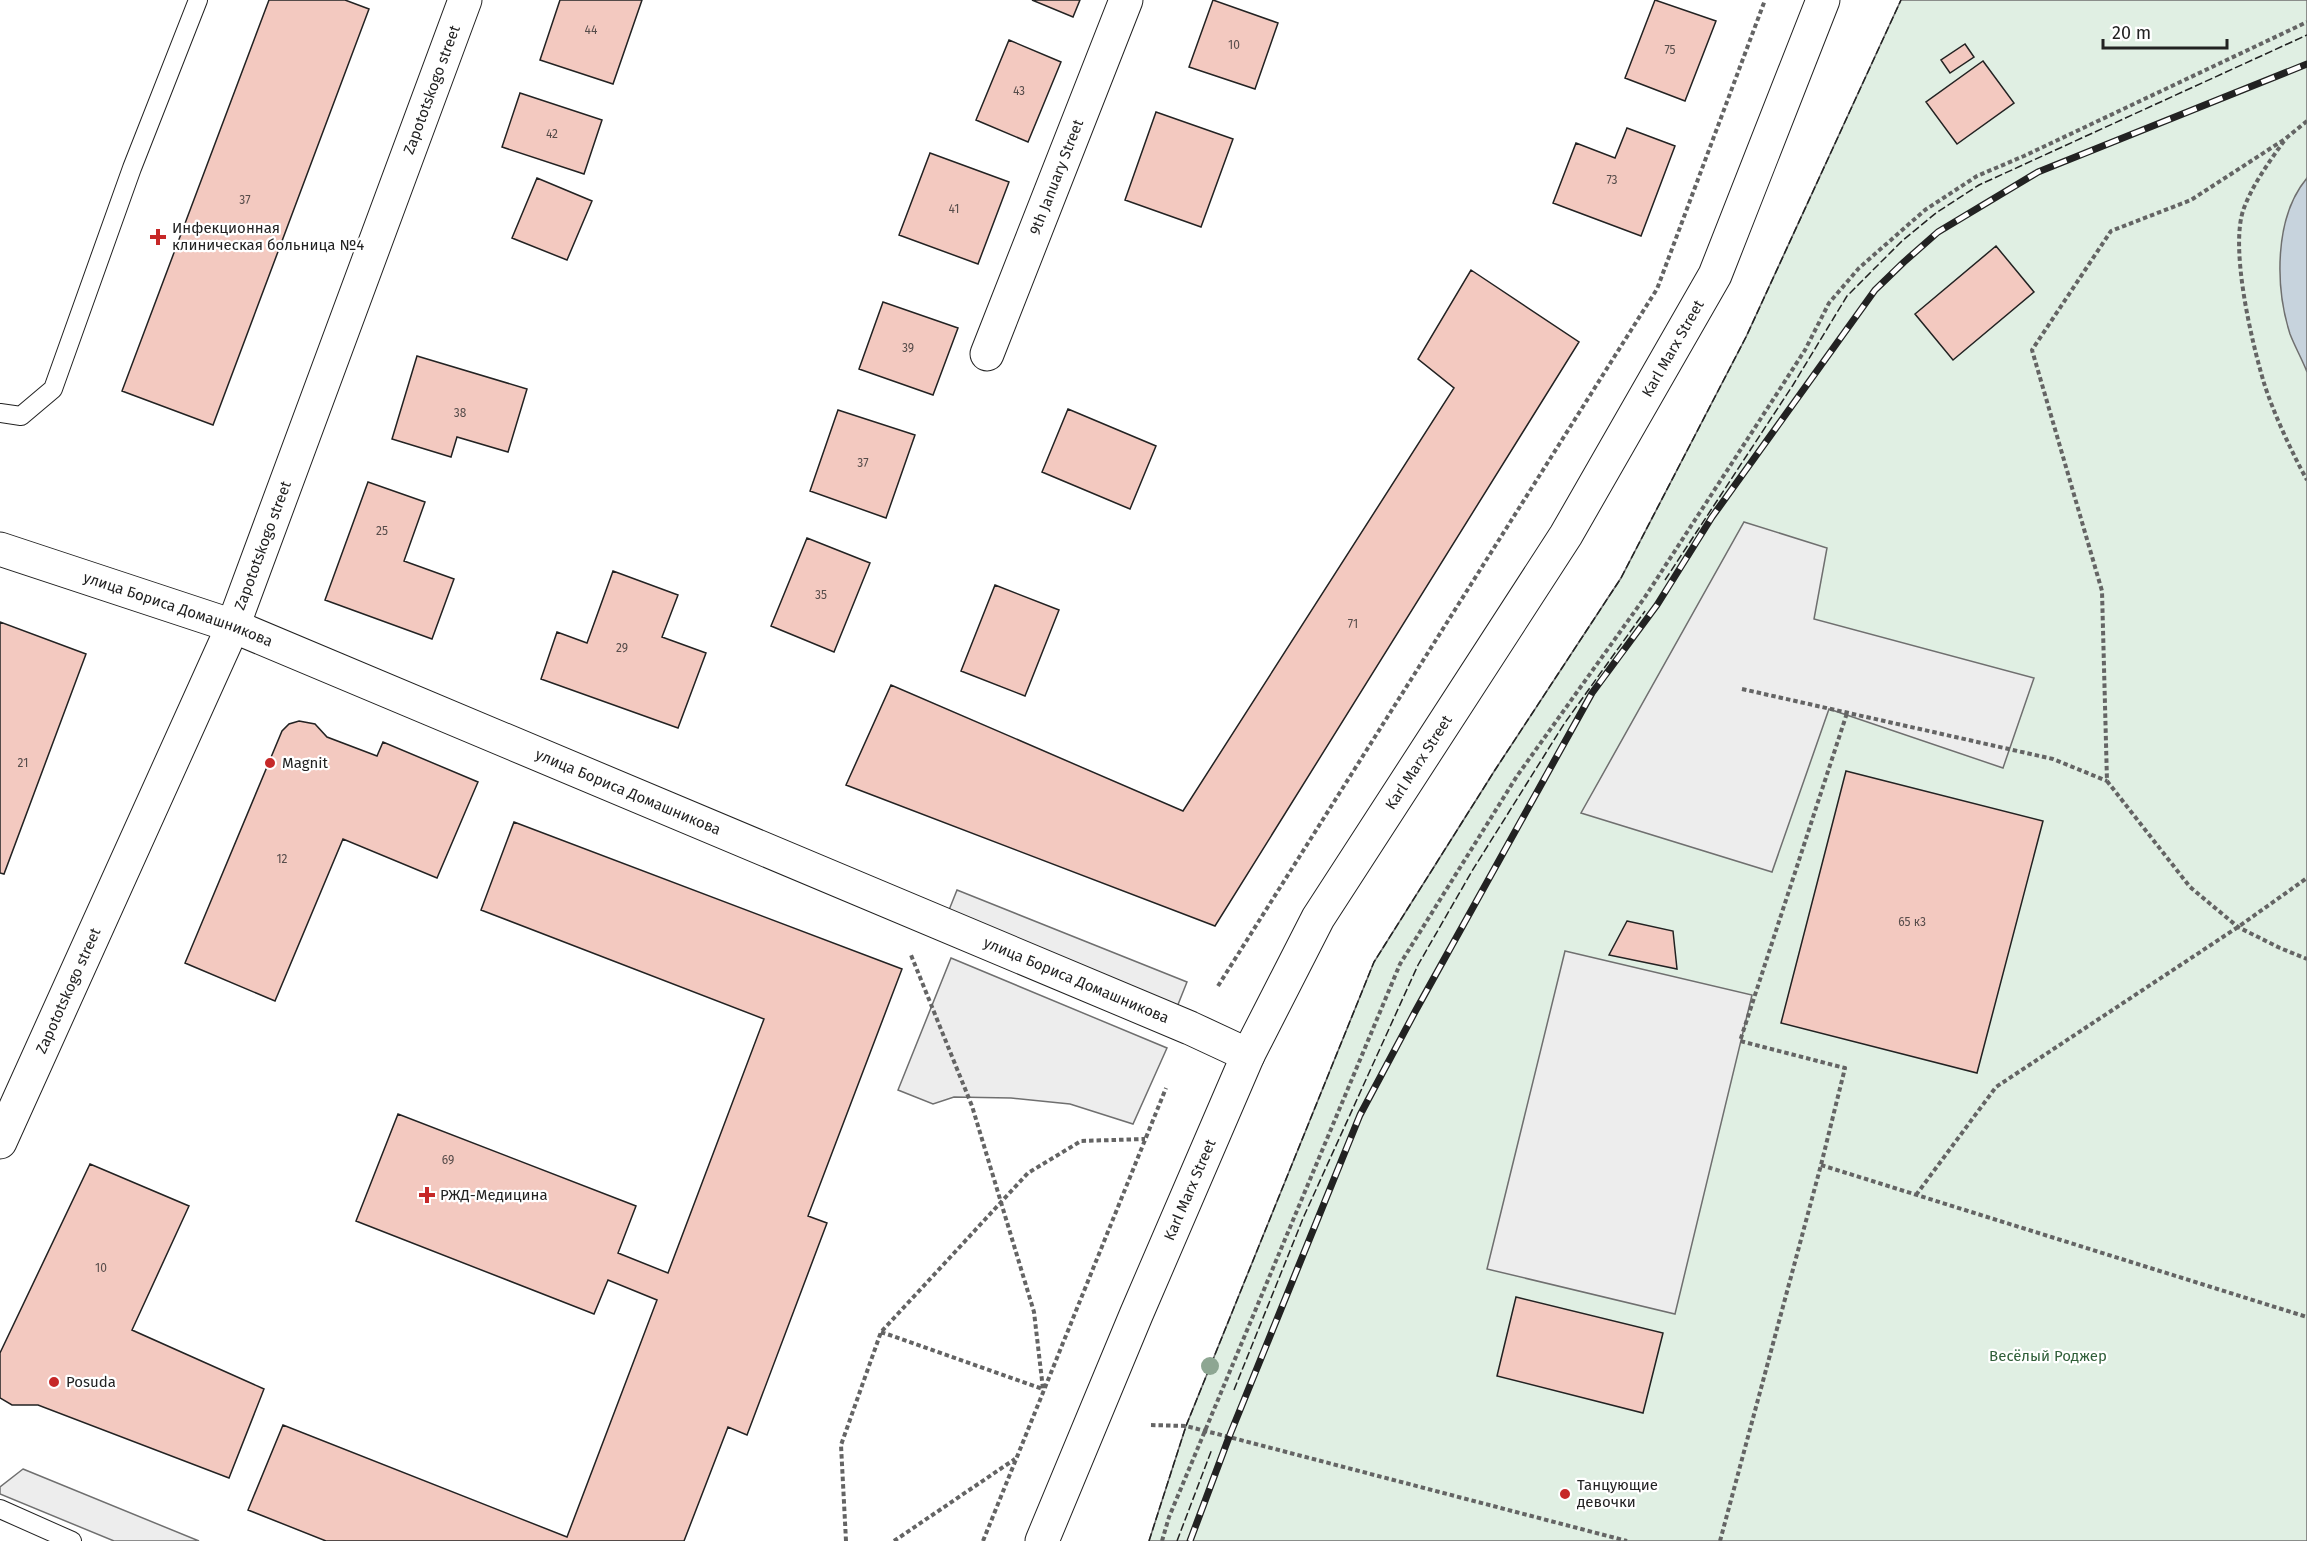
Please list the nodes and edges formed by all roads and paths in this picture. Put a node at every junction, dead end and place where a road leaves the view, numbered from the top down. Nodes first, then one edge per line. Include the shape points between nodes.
1 (198, 0) edge
2 (465, 0) edge
3 (1126, 0) edge
4 (1765, 0) edge
5 (1823, 0) edge
6 (2307, 22) edge
7 (2307, 121) edge
8 (2285, 139) junction
9 (987, 354) dead end
10 (0, 413) edge
11 (2307, 480) edge
12 (0, 549) edge
13 (233, 626) junction
14 (1742, 689) dead end
15 (1847, 713) junction
16 (2107, 781) junction
17 (2307, 878) edge
18 (2238, 927) junction
19 (911, 955) dead end
20 (2307, 959) edge
21 (1218, 986) dead end
22 (1248, 1055) junction
23 (1166, 1088) dead end
24 (1145, 1139) junction
25 (0, 1142) edge
26 (1821, 1165) junction
27 (1916, 1195) junction
28 (1001, 1202) junction
29 (2307, 1317) edge
30 (881, 1332) junction
31 (1043, 1389) junction
32 (1151, 1425) dead end
33 (1206, 1431) junction
34 (1016, 1459) junction
35 (0, 1509) edge
36 (72, 1541) edge
37 (846, 1541) edge
38 (894, 1541) edge
39 (983, 1541) edge
40 (1042, 1541) edge
41 (1162, 1541) edge
42 (1627, 1541) edge
43 (1720, 1541) edge

1 - 10 lane via 132,168 53,389 21,416
2 - 13 street, Zapototskogo street
3 - 9 street, 9th January Street
4 - 21 path via 1658,289
5 - 22 street, Karl Marx Street via 1715,275 1566,535 1318,918
6 - 33 path via 1977,176 1891,239 1829,303 1778,392 1645,597 1517,776 1400,964
7 - 8 path
8 - 11 path via 2260,175 2243,210 2238,254 2264,385
8 - 16 path via 2191,200 2111,231 2032,350 2102,591
12 - 13 street, улица Бориса Домашникова
13 - 22 street, улица Бориса Домашникова
13 - 25 street, Zapototskogo street
14 - 15 path
15 - 16 path via 2053,759
15 - 26 path via 1740,1041 1845,1068
16 - 18 path via 2190,887
17 - 18 path
18 - 20 path
18 - 27 path via 1996,1087
19 - 28 path via 972,1106
22 - 40 street, Karl Marx Street
23 - 24 path
24 - 28 path via 1081,1142 1028,1173
24 - 31 path
26 - 27 path
26 - 43 path
27 - 29 path
28 - 30 path
28 - 31 path via 1034,1312
30 - 31 path
30 - 37 path via 841,1445
31 - 34 path
32 - 33 path
33 - 41 path
33 - 42 path
34 - 38 path
34 - 39 path
35 - 36 lane

